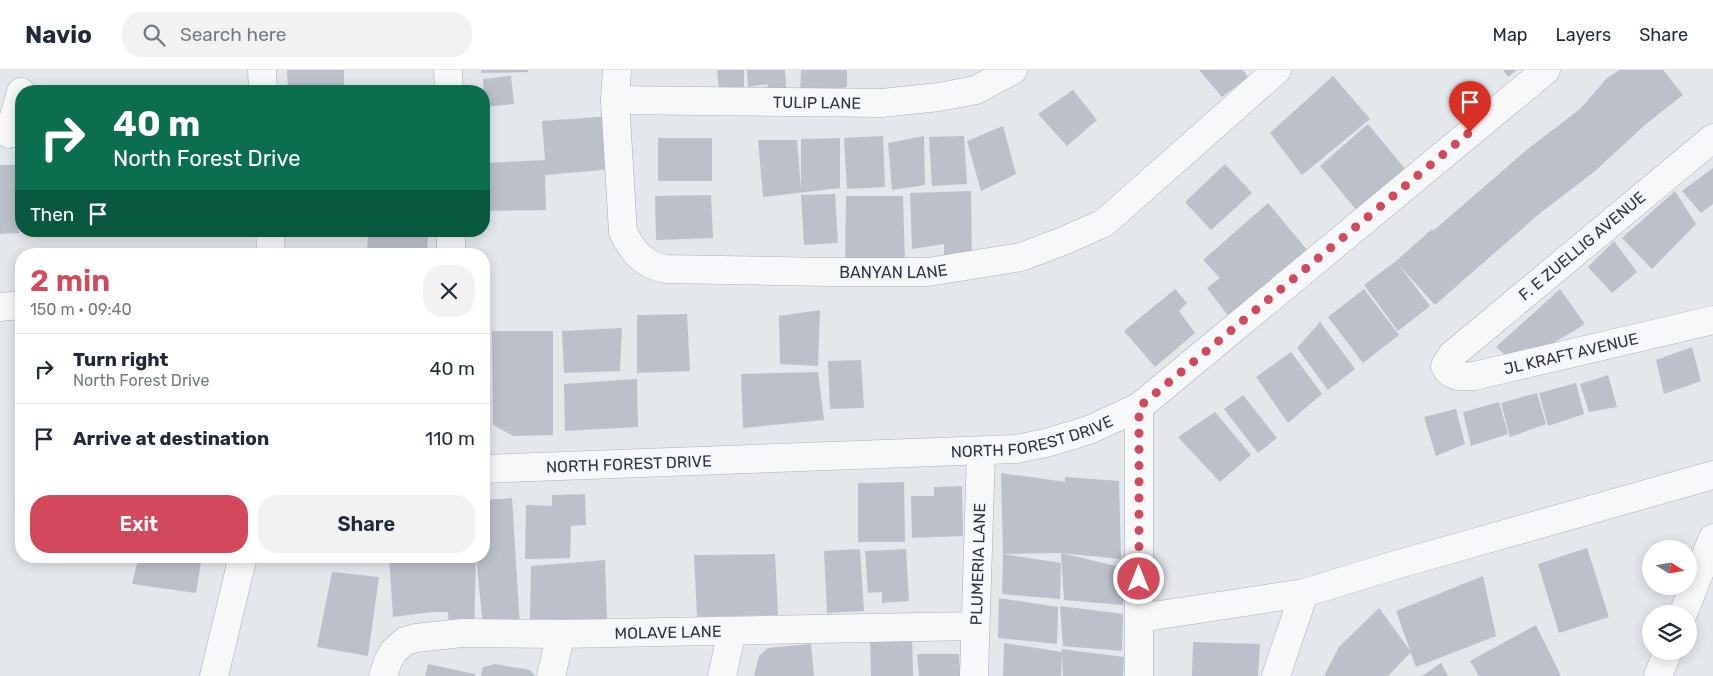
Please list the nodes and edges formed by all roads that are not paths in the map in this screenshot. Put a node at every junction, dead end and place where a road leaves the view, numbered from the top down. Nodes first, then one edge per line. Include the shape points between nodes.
1 (28, 70) edge
2 (262, 70) edge
3 (448, 70) edge
4 (617, 70) edge
5 (1013, 70) edge
6 (1277, 70) edge
7 (1546, 70) edge
8 (23, 85) edge
9 (263, 85) edge
10 (449, 85) edge
11 (615, 100) junction
12 (15, 115) edge
13 (10, 134) edge
14 (1713, 138) edge
15 (15, 306) edge
16 (0, 307) edge
17 (1713, 320) edge
18 (1452, 355) joint
19 (1139, 407) junction
20 (981, 452) junction
21 (490, 469) edge
22 (1713, 475) edge
23 (1713, 538) edge
24 (241, 563) edge
25 (1304, 593) junction
26 (1687, 605) edge
27 (1140, 618) junction
28 (976, 626) junction
29 (732, 631) junction
30 (561, 634) junction
31 (1664, 660) edge
32 (214, 676) edge
33 (383, 676) edge
34 (552, 676) edge
35 (722, 676) edge
36 (974, 676) edge
37 (1139, 676) edge
38 (1276, 676) edge
39 (1658, 676) edge

1 - 8 street
2 - 9 street
3 - 10 street
4 - 11 street, BANYAN LANE
5 - 11 street, TULIP LANE via 976,90 882,103
6 - 11 street, BANYAN LANE via 1104,223 1021,257 928,272 655,267 631,248 623,232
7 - 19 street, NORTH FOREST DRIVE
12 - 13 street
14 - 18 street, F. E ZUELLIG AVENUE
15 - 16 street
17 - 18 street, JL KRAFT AVENUE via 1474,376 1454,376 1448,372 1445,366
19 - 20 street, NORTH FOREST DRIVE via 1089,430 1046,443
19 - 27 street
20 - 21 street, NORTH FOREST DRIVE
20 - 28 street, PLUMERIA LANE
22 - 25 street
23 - 26 street
24 - 32 street
25 - 27 street
25 - 38 street
27 - 37 street
28 - 29 street, MOLAVE LANE
28 - 36 street, PLUMERIA LANE
29 - 30 street, MOLAVE LANE
29 - 35 street
30 - 33 street, MOLAVE LANE via 462,634 416,638 405,641 394,650
30 - 34 street
31 - 39 street

